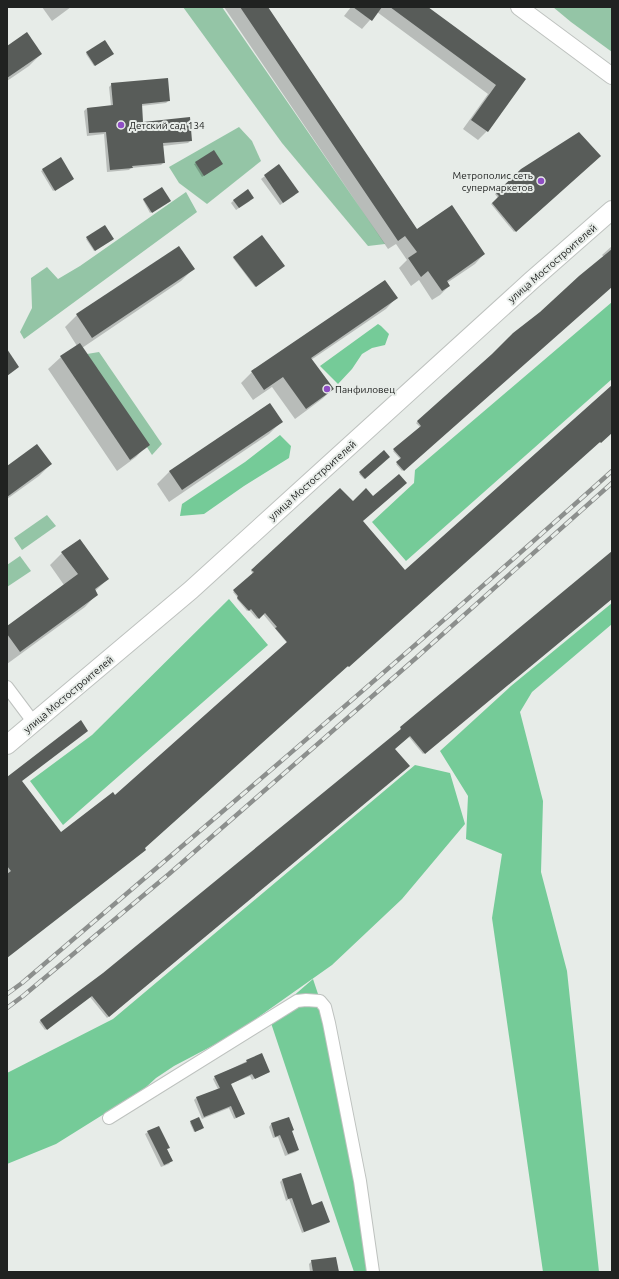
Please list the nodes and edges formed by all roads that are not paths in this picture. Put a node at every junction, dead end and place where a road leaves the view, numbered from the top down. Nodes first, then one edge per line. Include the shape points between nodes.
1 (519, 7) edge
2 (612, 76) edge
3 (612, 210) edge
4 (7, 687) edge
5 (34, 723) junction
6 (7, 745) edge
7 (109, 1118) dead end
8 (373, 1272) edge

1 - 2 street
3 - 5 main road, улица Мостостроителей via 191,590
4 - 5 street
5 - 6 main road, улица Мостостроителей
7 - 8 street via 297,1001 320,1001 325,1007 329,1023 360,1181

